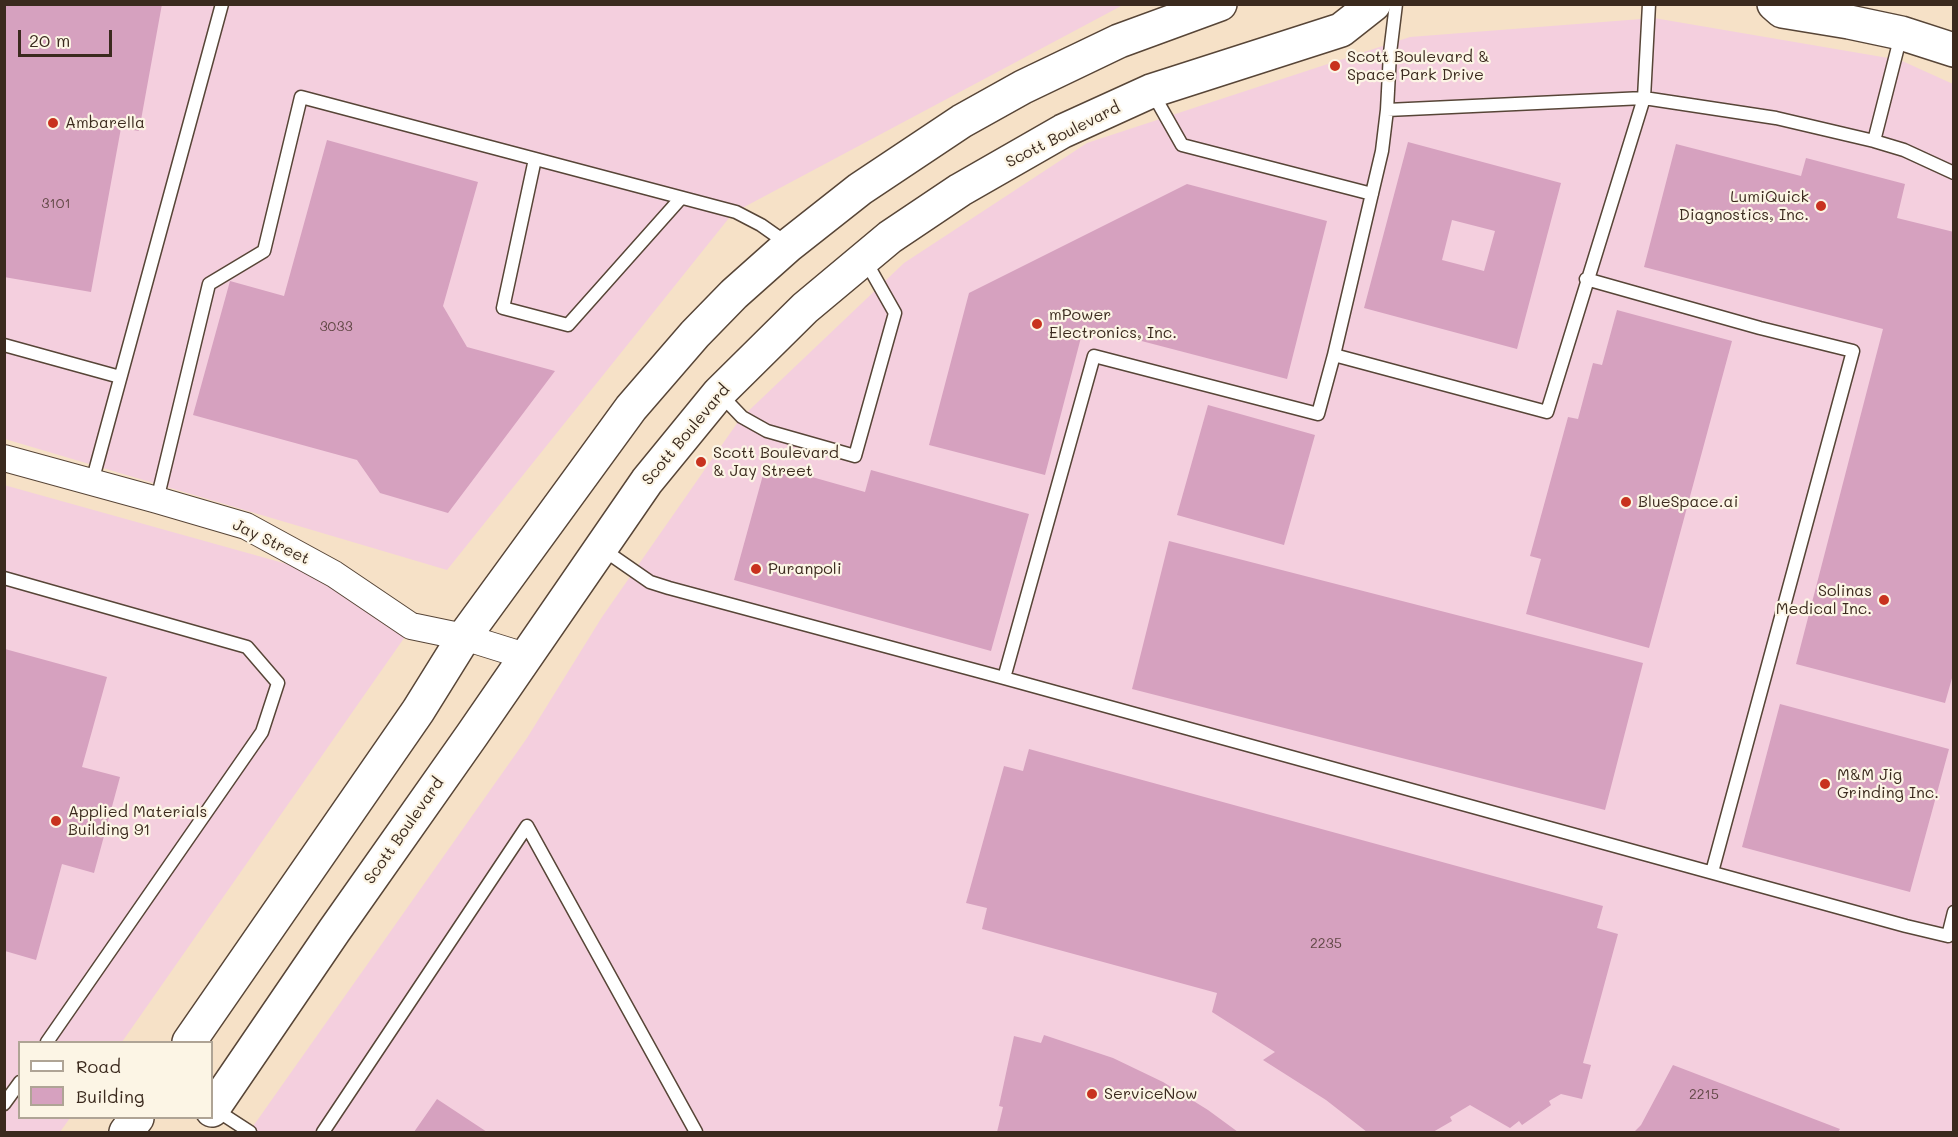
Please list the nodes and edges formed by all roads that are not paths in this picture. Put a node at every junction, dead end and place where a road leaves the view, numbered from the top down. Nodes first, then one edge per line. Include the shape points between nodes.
1 (222, 4) edge
2 (1220, 4) edge
3 (1374, 4) edge
4 (1396, 4) edge
5 (1649, 4) edge
6 (1774, 4) edge
7 (1901, 33) junction
8 (1953, 50) edge
9 (1151, 92) junction
10 (1644, 98) junction
11 (1387, 110) junction
12 (1874, 141) junction
13 (534, 159) junction
14 (1953, 173) edge
15 (1372, 194) junction
16 (681, 198) junction
17 (789, 245) junction
18 (864, 259) junction
19 (1587, 279) junction
20 (4, 345) edge
21 (1334, 355) junction
22 (120, 377) junction
23 (719, 393) junction
24 (4, 458) edge
25 (92, 482) junction
26 (157, 500) junction
27 (600, 547) junction
28 (4, 578) edge
29 (464, 637) junction
30 (525, 656) junction
31 (1004, 678) junction
32 (1712, 872) junction
33 (1953, 912) edge
34 (48, 1041) edge
35 (190, 1041) edge
36 (18, 1085) edge
37 (4, 1104) edge
38 (213, 1108) edge
39 (136, 1119) edge
40 (213, 1119) edge
41 (126, 1132) edge
42 (250, 1132) edge
43 (323, 1132) edge
44 (696, 1132) edge

1 - 22 lane
2 - 17 main road via 1119,41 1023,87 923,146
3 - 9 main road, Scott Boulevard via 1341,30
4 - 11 lane
5 - 10 lane
6 - 7 main road via 1782,11
7 - 8 main road
7 - 12 lane
9 - 15 lane via 1182,145
9 - 18 main road, Scott Boulevard via 1063,131 960,190
10 - 11 lane
10 - 12 lane via 1776,118
10 - 19 lane
11 - 15 lane
12 - 14 lane
13 - 16 lane
13 - 16 lane via 503,308 568,325
13 - 26 lane via 301,97 264,251 209,284
15 - 21 lane
16 - 17 lane via 736,212
17 - 29 main road via 695,334 632,408
18 - 23 main road, Scott Boulevard via 805,308
18 - 23 lane via 895,313 855,456 767,430 742,417
19 - 21 lane via 1546,412
19 - 32 lane via 1853,351
20 - 22 lane
21 - 31 lane via 1318,414 1094,356
22 - 25 lane
23 - 27 main road, Scott Boulevard via 647,481
24 - 25 street, Jay Street
25 - 26 street, Jay Street
26 - 29 street, Jay Street via 246,526 334,574 411,626
27 - 30 main road, Scott Boulevard
27 - 31 lane via 650,582
28 - 34 lane via 247,647 278,682 262,732
29 - 30 street, Jay Street
29 - 35 main road via 418,711
30 - 38 main road, Scott Boulevard
31 - 32 lane
32 - 33 lane via 1948,936
36 - 37 lane
39 - 41 main road
40 - 42 lane
43 - 44 lane via 527,826

